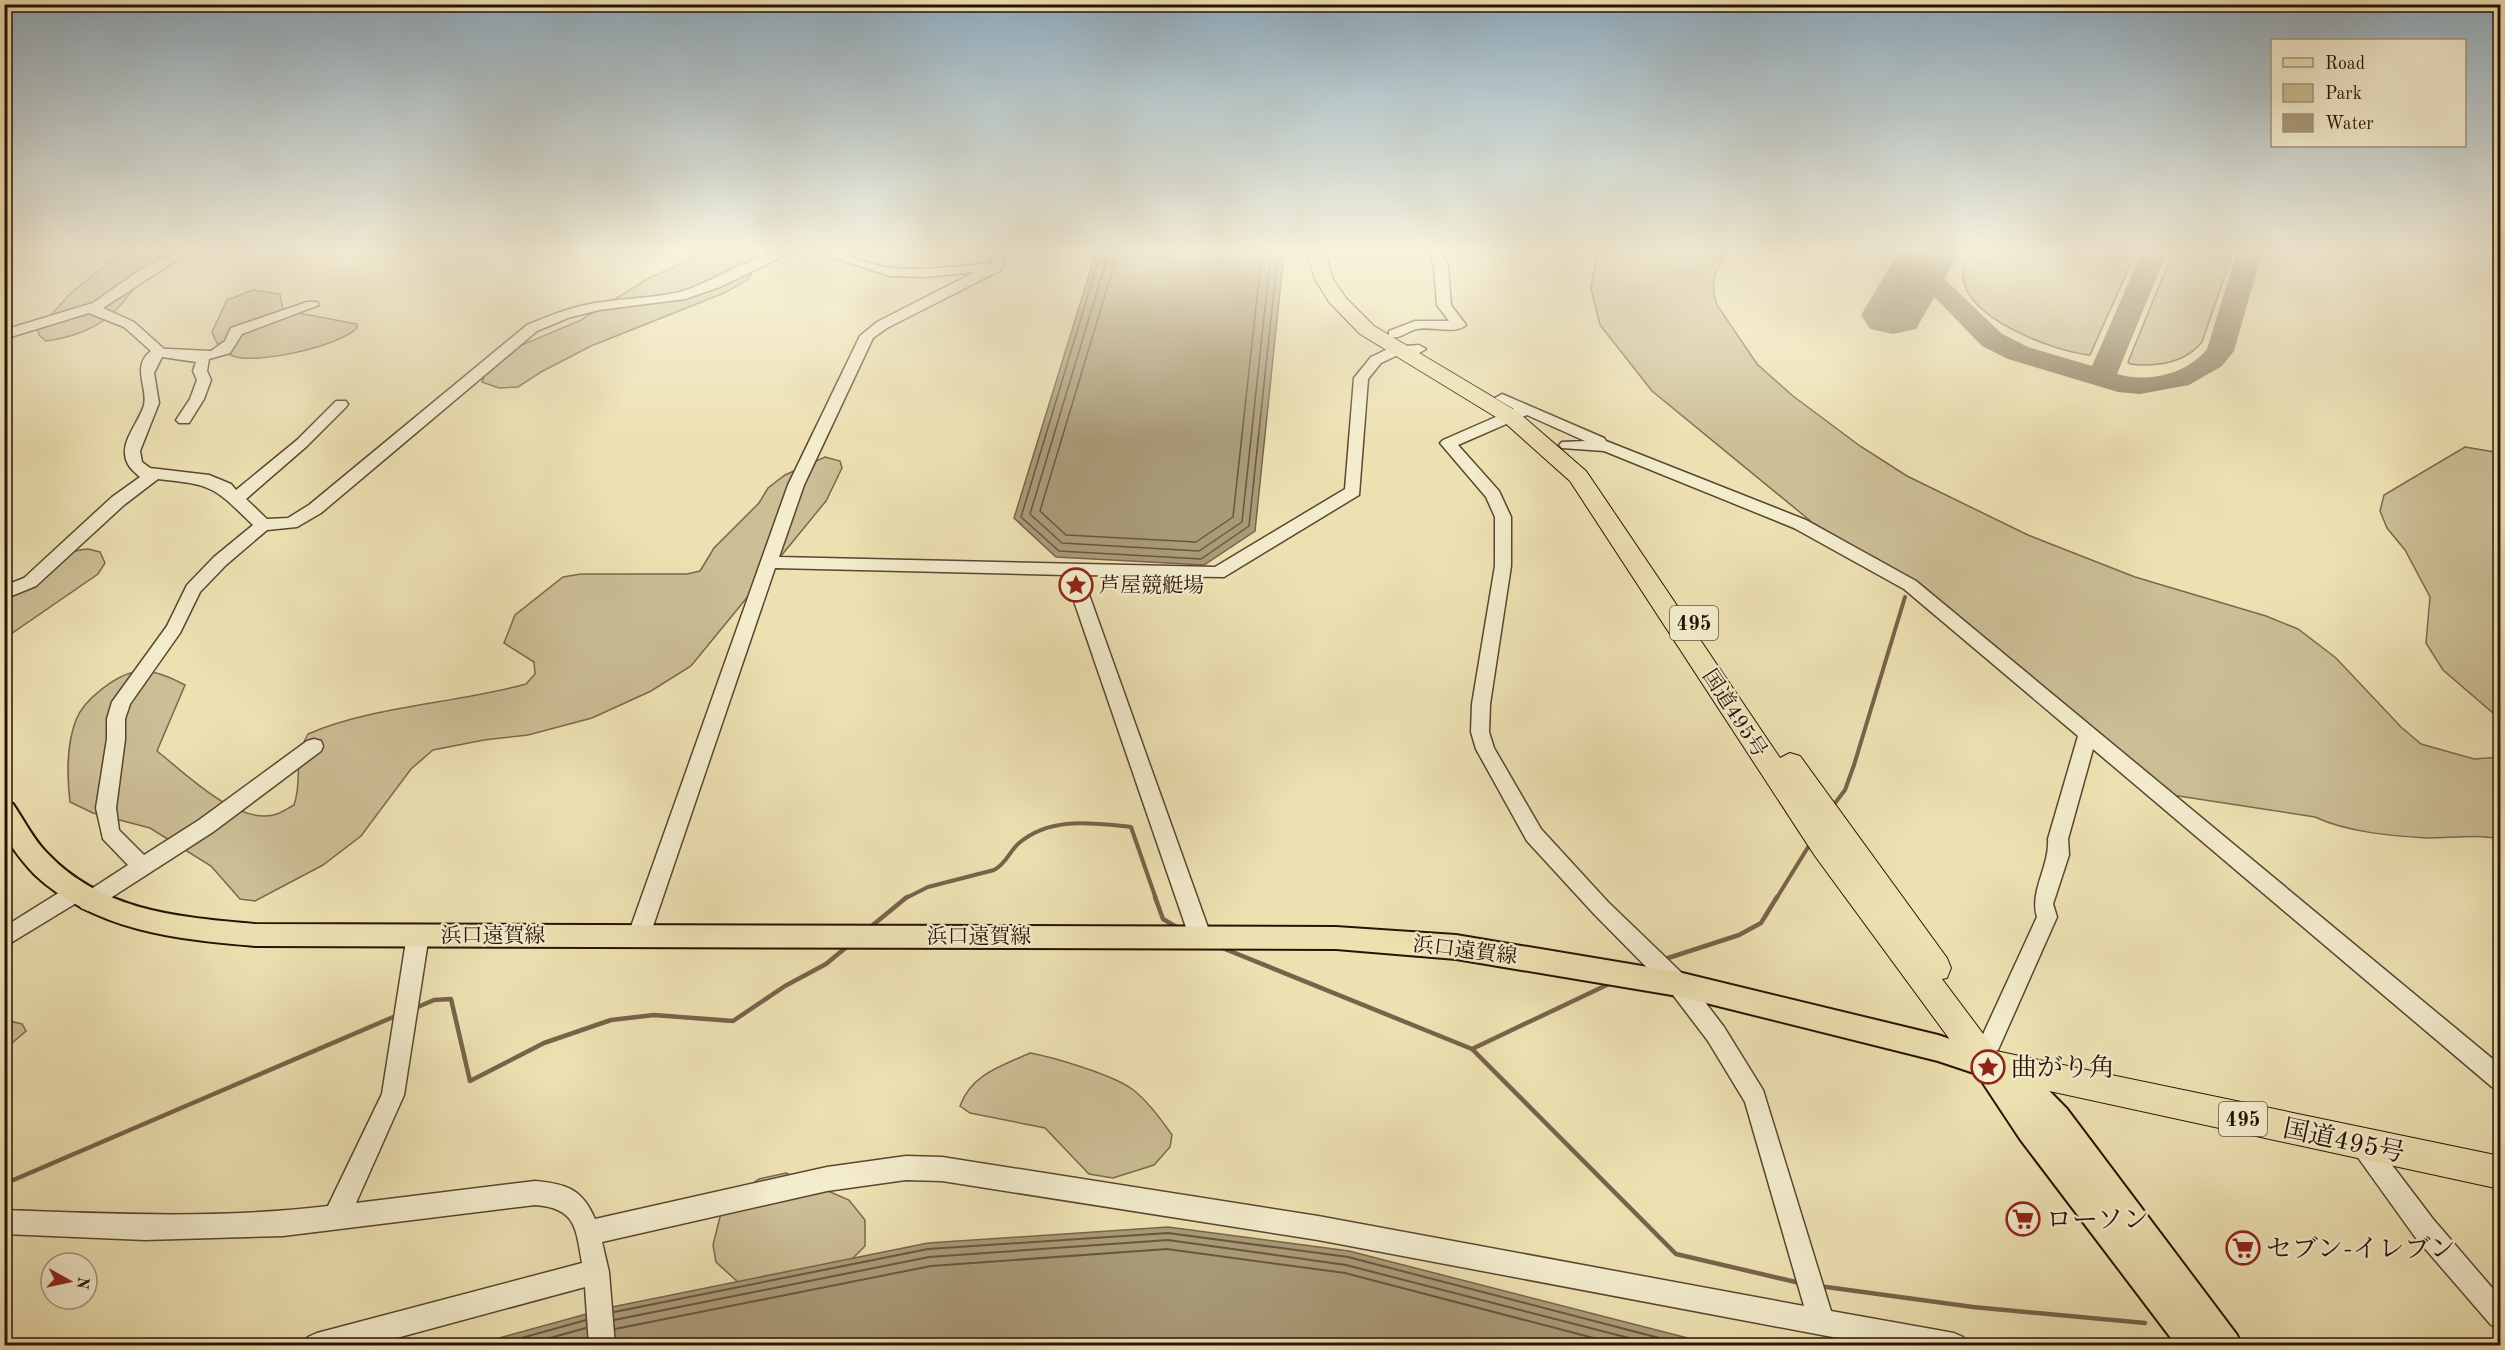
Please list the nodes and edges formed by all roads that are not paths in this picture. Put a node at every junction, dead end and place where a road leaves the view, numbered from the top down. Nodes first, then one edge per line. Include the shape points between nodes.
1 (67, 315) edge
2 (108, 315) edge
3 (283, 315) edge
4 (572, 315) edge
5 (900, 315) edge
6 (1352, 315) edge
7 (1368, 315) edge
8 (1452, 315) edge
9 (4, 335) edge
10 (1396, 342) junction
11 (159, 352) junction
12 (200, 358) junction
13 (341, 404) dead end
14 (1512, 408) junction
15 (184, 420) dead end
16 (1567, 446) junction
17 (1606, 446) junction
18 (153, 475) junction
19 (237, 498) junction
20 (262, 525) junction
21 (767, 562) junction
22 (1072, 570) junction
23 (4, 593) edge
24 (2088, 733) junction
25 (314, 746) dead end
26 (1808, 807) junction
27 (4, 811) edge
28 (142, 866) junction
29 (82, 897) junction
30 (418, 935) junction
31 (639, 935) junction
32 (1200, 936) junction
33 (4, 938) edge
34 (1678, 984) junction
35 (1996, 1059) junction
36 (2500, 1079) edge
37 (2362, 1144) junction
38 (2500, 1173) edge
39 (335, 1218) junction
40 (4, 1222) edge
41 (588, 1233) junction
42 (596, 1272) junction
43 (2500, 1316) edge
44 (1822, 1323) junction
45 (317, 1346) edge
46 (602, 1346) edge
47 (1954, 1346) edge
48 (2198, 1346) edge
49 (2226, 1346) edge

1 - 9 street
2 - 11 street via 140,330
3 - 12 street via 236,331 229,344
4 - 20 street via 532,328 315,509 291,523
5 - 21 street via 867,336 796,485
6 - 10 highway, 国道495号 / 495 via 1367,330
7 - 10 highway, 国道495号 / 495
8 - 10 street via 1459,325 1415,325
10 - 14 highway, 国道495号 / 495
10 - 14 highway, 国道495号 / 495 via 1419,349
10 - 22 street via 1361,378 1353,491 1218,573
11 - 12 street
11 - 18 street via 147,373 151,410 132,451 135,464
12 - 15 street via 204,380
13 - 19 street
14 - 16 highway, 国道495号 / 495
14 - 17 street
14 - 26 highway, 国道495号 / 495 via 1591,494
14 - 34 street via 1448,443 1493,495 1503,518 1503,566 1480,732 1485,749 1534,836
16 - 17 street
16 - 26 highway, 国道495号 / 495 via 1608,496
17 - 24 street via 1800,524 1910,585
18 - 19 street via 203,479
18 - 23 street via 118,501 30,582
19 - 20 street
20 - 28 street via 193,589 174,629 121,702 106,808 110,833
21 - 22 street
21 - 31 street
22 - 32 street
24 - 35 street via 2058,839 2059,855 2043,904 2047,917
24 - 36 street
25 - 28 street via 206,826
26 - 35 highway, 国道495号 / 495
27 - 29 main road, 浜口遠賀線 via 37,860
28 - 29 street
29 - 30 main road, 浜口遠賀線 via 128,918 184,928 255,935
29 - 33 street
30 - 31 main road, 浜口遠賀線
30 - 39 street via 393,1095
31 - 32 main road, 浜口遠賀線
32 - 34 main road, 浜口遠賀線 via 1336,938 1456,947
34 - 35 main road, 浜口遠賀線
34 - 44 street via 1716,1034 1755,1098
35 - 37 highway, 国道495号 / 495
35 - 48 main road via 2030,1129
35 - 49 main road via 2057,1119
37 - 38 highway, 国道495号 / 495
37 - 43 street via 2424,1227
39 - 40 street via 283,1224 145,1228
39 - 41 street via 535,1192 573,1203
41 - 42 street
41 - 44 street via 827,1179 906,1168 942,1169 1318,1228
42 - 45 street
42 - 46 street
44 - 47 street

